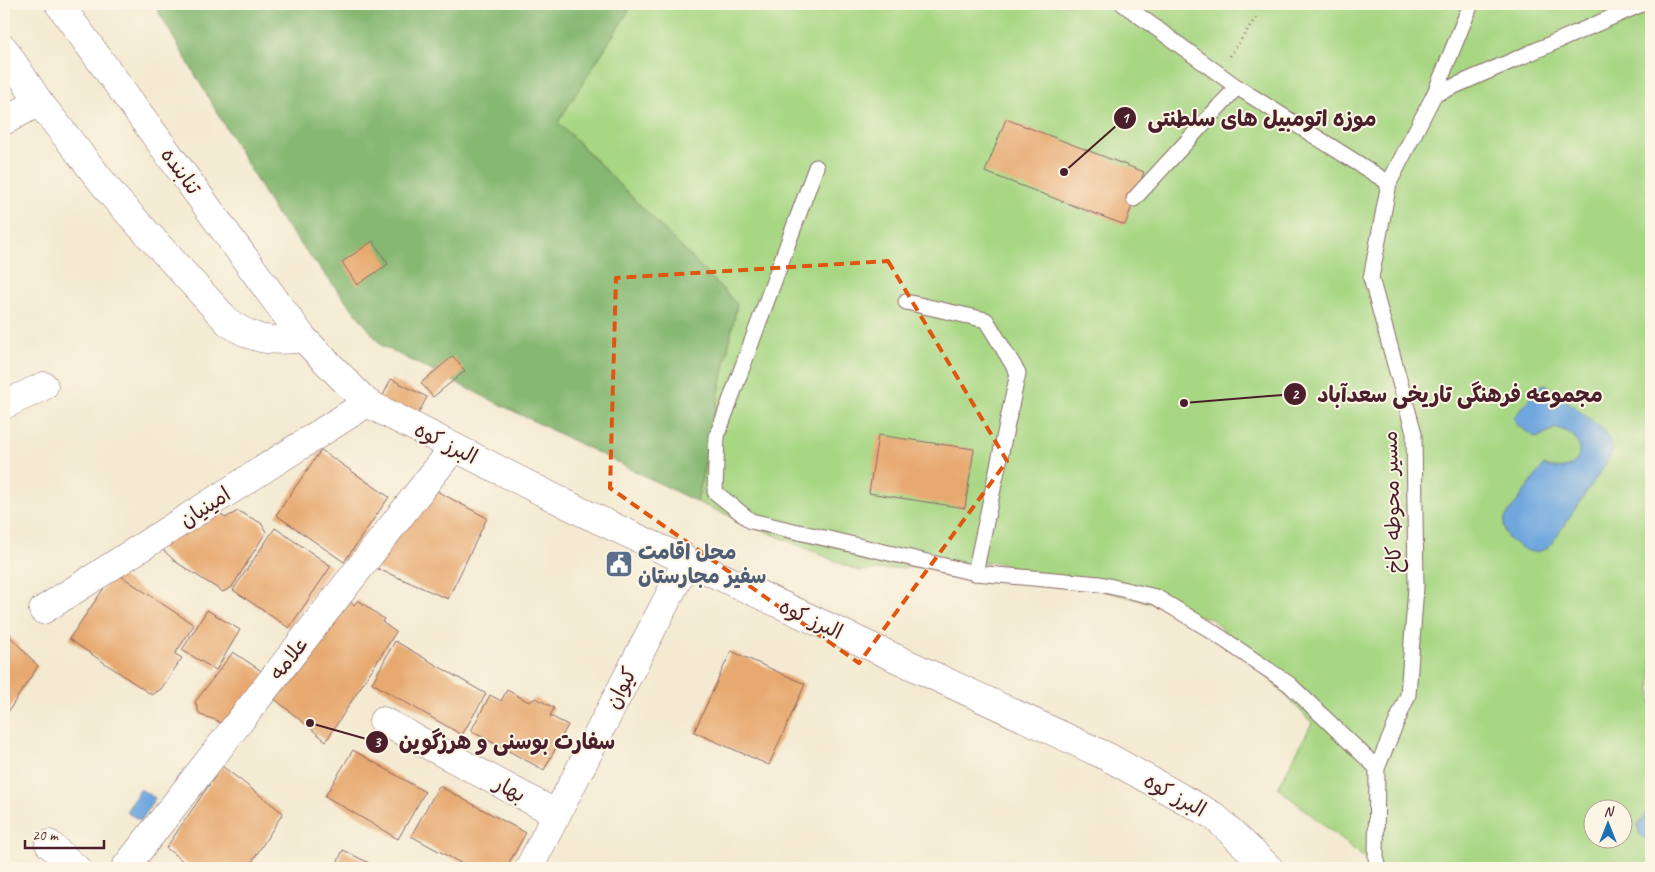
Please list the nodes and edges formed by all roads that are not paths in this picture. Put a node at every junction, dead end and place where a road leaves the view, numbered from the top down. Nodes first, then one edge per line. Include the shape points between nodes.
1 (59, 4) edge
2 (1123, 4) edge
3 (1471, 4) edge
4 (1642, 4) edge
5 (4, 49) edge
6 (1237, 87) junction
7 (1434, 95) junction
8 (39, 102) junction
9 (4, 121) edge
10 (816, 168) dead end
11 (1389, 183) junction
12 (1134, 199) dead end
13 (906, 302) dead end
14 (303, 338) junction
15 (44, 386) dead end
16 (367, 404) junction
17 (4, 405) edge
18 (454, 447) junction
19 (687, 561) junction
20 (975, 573) junction
21 (43, 610) dead end
22 (383, 721) dead end
23 (1377, 768) junction
24 (557, 814) junction
25 (49, 844) dead end
26 (76, 868) edge
27 (125, 868) edge
28 (528, 868) edge
29 (1269, 868) edge
30 (1379, 868) edge

1 - 14 street, تنابنده
2 - 6 lane
3 - 7 lane, مسیر محوطه کاخ
4 - 7 lane
5 - 8 street
6 - 11 lane
6 - 12 lane
7 - 11 lane, مسیر محوطه کاخ
8 - 9 street
8 - 14 street via 114,197 229,323 246,335 263,340
10 - 20 lane via 717,436 715,492 751,521
11 - 23 lane, مسیر محوطه کاخ via 1371,278 1414,433 1416,588 1408,695
13 - 20 lane via 986,320 1018,373
14 - 16 street, البرز کوه
15 - 17 street
16 - 18 street, البرز کوه
16 - 21 street, امینیان
18 - 19 street, البرز کوه
18 - 27 street, علامه
19 - 24 street, کیوان
19 - 29 street, البرز کوه via 1108,757 1214,816
20 - 23 lane via 1100,584 1156,597 1289,684
22 - 24 street, بهار
23 - 30 lane, مسیر محوطه کاخ via 1376,858
24 - 28 street, کیوان
25 - 26 street

